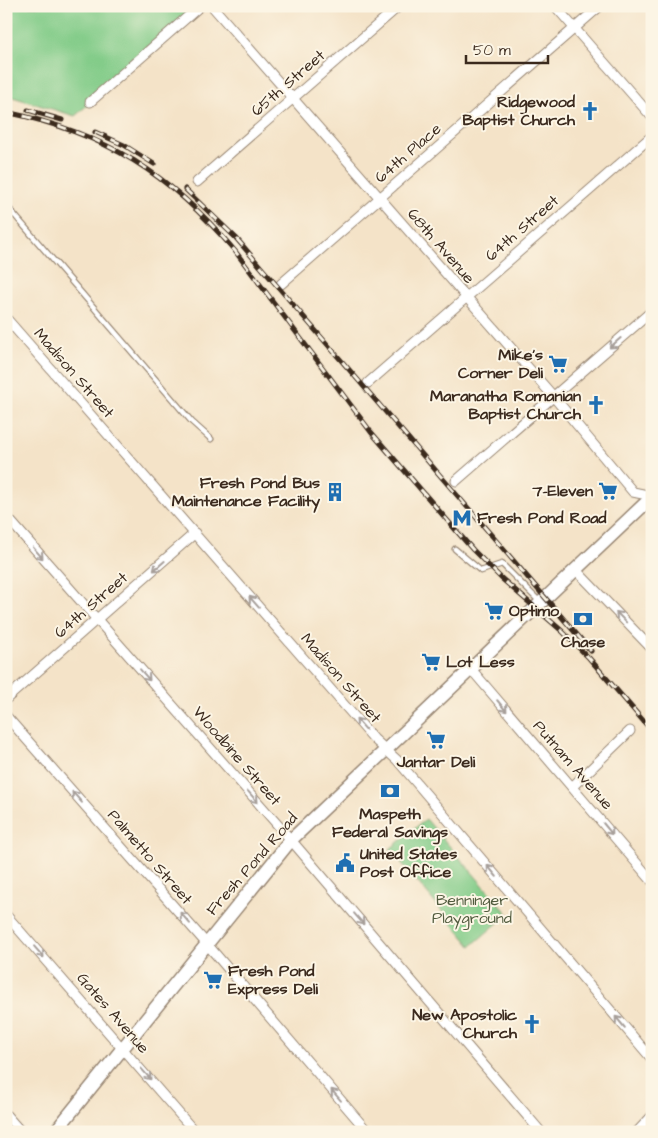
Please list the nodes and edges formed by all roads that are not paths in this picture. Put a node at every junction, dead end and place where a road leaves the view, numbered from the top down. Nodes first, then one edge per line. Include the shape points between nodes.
1 (200, 6) edge
2 (212, 6) edge
3 (399, 6) edge
4 (555, 6) edge
5 (600, 6) edge
6 (575, 28) junction
7 (293, 99) junction
8 (90, 102) dead end
9 (652, 117) edge
10 (652, 136) edge
11 (197, 182) dead end
12 (380, 198) junction
13 (6, 205) edge
14 (13, 213) junction
15 (6, 223) edge
16 (282, 284) dead end
17 (466, 297) junction
18 (652, 311) edge
19 (6, 318) edge
20 (368, 384) dead end
21 (553, 396) junction
22 (211, 439) dead end
23 (456, 481) dead end
24 (652, 496) edge
25 (6, 516) edge
26 (195, 534) junction
27 (455, 549) dead end
28 (575, 569) junction
29 (540, 602) junction
30 (97, 620) junction
31 (652, 649) edge
32 (471, 669) junction
33 (6, 699) edge
34 (6, 716) edge
35 (630, 731) dead end
36 (386, 750) junction
37 (572, 787) junction
38 (291, 840) junction
39 (652, 881) edge
40 (6, 915) edge
41 (206, 943) junction
42 (123, 1047) junction
43 (652, 1059) edge
44 (6, 1115) edge
45 (652, 1116) edge
46 (21, 1132) edge
47 (55, 1132) edge
48 (195, 1132) edge
49 (368, 1132) edge
50 (541, 1132) edge
51 (637, 1132) edge

1 - 8 street
2 - 7 street, 68th Avenue
3 - 7 street, 65th Street
4 - 6 street
5 - 6 street, 64th Place
6 - 9 street
6 - 12 street, 64th Place
7 - 11 street, 65th Street
7 - 12 street, 68th Avenue
10 - 17 street, 64th Street
12 - 16 street, 64th Place
12 - 17 street, 68th Avenue
13 - 14 lane
14 - 15 lane
14 - 22 lane via 192,422
17 - 20 street, 64th Street
17 - 21 street, 68th Avenue
18 -> 21 street
19 - 26 street, Madison Street
21 - 23 street
21 - 24 street, 68th Avenue via 633,492
24 - 28 main road, Fresh Pond Road
25 -> 30 street, Woodbine Street
26 -> 30 street, 64th Street
36 -> 26 street, Madison Street
27 - 29 lane via 481,571 502,564
28 - 29 main road, Fresh Pond Road
31 -> 28 street
29 - 32 main road, Fresh Pond Road
30 - 33 street, 64th Street
30 -> 38 street, Woodbine Street
32 - 36 main road, Fresh Pond Road
32 -> 37 street, Putnam Avenue
41 -> 34 street, Palmetto Street
35 - 37 street
36 - 38 main road, Fresh Pond Road
43 -> 36 street, Madison Street
37 -> 39 street, Putnam Avenue
38 - 41 main road, Fresh Pond Road
38 -> 50 street, Woodbine Street
40 -> 42 street, Gates Avenue
41 - 42 main road, Fresh Pond Road
49 -> 41 street, Palmetto Street
42 - 47 main road, Fresh Pond Road
42 -> 48 street, Gates Avenue
44 - 46 street
45 - 51 street

